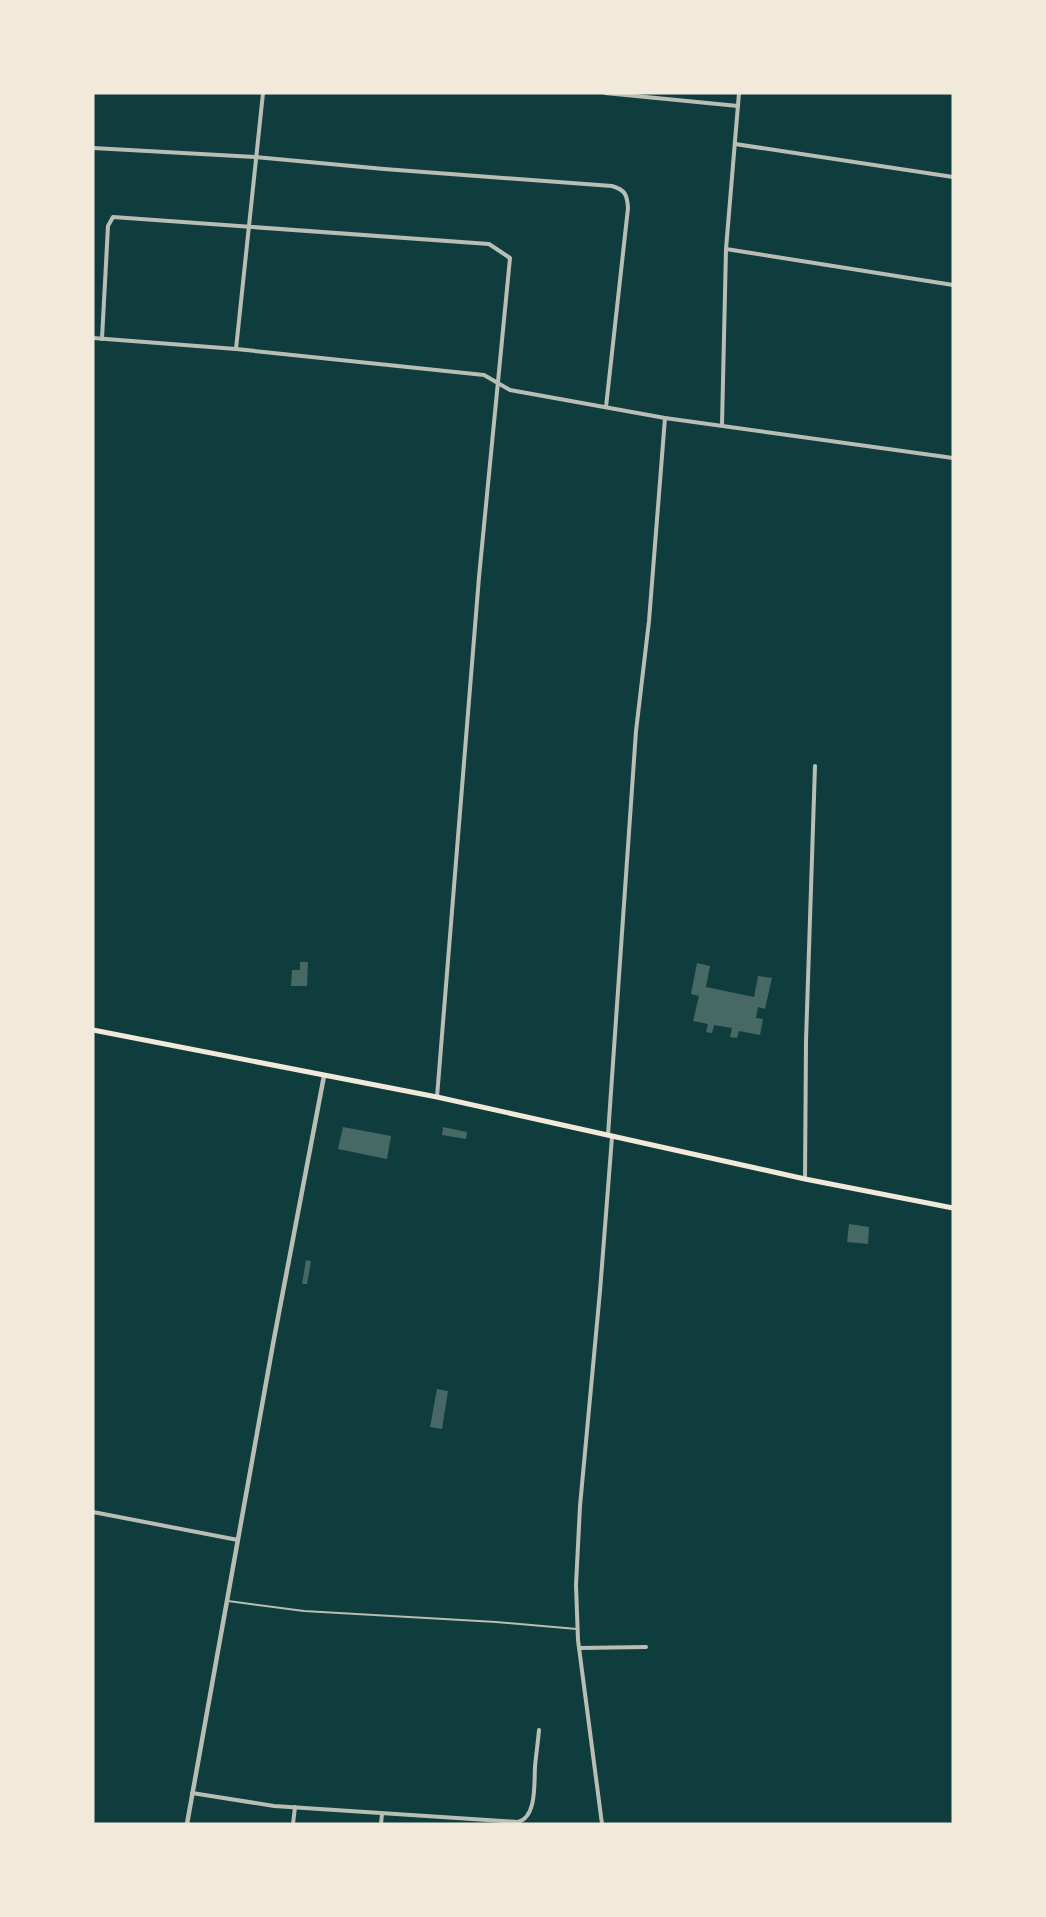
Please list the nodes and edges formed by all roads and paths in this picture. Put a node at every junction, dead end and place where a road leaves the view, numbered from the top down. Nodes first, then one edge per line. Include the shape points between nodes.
1 (263, 93) edge
2 (605, 93) edge
3 (739, 93) edge
4 (738, 106) junction
5 (735, 144) junction
6 (93, 148) edge
7 (255, 157) junction
8 (953, 177) edge
9 (250, 225) junction
10 (726, 249) junction
11 (953, 285) edge
12 (93, 339) edge
13 (102, 339) junction
14 (236, 349) junction
15 (497, 382) junction
16 (606, 407) junction
17 (665, 418) junction
18 (722, 425) junction
19 (953, 458) edge
20 (816, 766) dead end
21 (93, 1030) edge
22 (324, 1076) junction
23 (436, 1097) junction
24 (610, 1137) junction
25 (805, 1179) junction
26 (953, 1208) edge
27 (93, 1512) edge
28 (238, 1540) junction
29 (228, 1601) junction
30 (577, 1629) junction
31 (646, 1647) dead end
32 (579, 1648) junction
33 (539, 1730) dead end
34 (192, 1793) junction
35 (296, 1808) junction
36 (382, 1814) junction
37 (187, 1824) edge
38 (293, 1824) edge
39 (381, 1824) edge
40 (602, 1824) edge

1 - 7 street
2 - 4 street
3 - 4 street
4 - 5 street
5 - 8 street
5 - 10 street
6 - 7 street
7 - 9 street
7 - 16 street via 612,186 623,190 628,208
9 - 13 street via 113,217 108,226
9 - 14 street
9 - 15 street via 489,244 510,258
10 - 11 street
10 - 18 street
12 - 13 street
13 - 14 street
14 - 15 street via 484,375
15 - 16 street via 510,390
15 - 23 street
16 - 17 street
17 - 18 street
17 - 24 street via 636,732
18 - 19 street
20 - 25 street
21 - 22 main road
22 - 23 main road
22 - 28 street
23 - 24 main road
24 - 25 main road
24 - 30 street via 580,1506
25 - 26 main road
27 - 28 street
28 - 29 street
29 - 30 lane via 304,1611
29 - 34 street
30 - 32 street
31 - 32 street
32 - 40 street
33 - 36 street via 534,1796 523,1821
34 - 35 street
34 - 37 street
35 - 36 street
35 - 38 street
36 - 39 street

